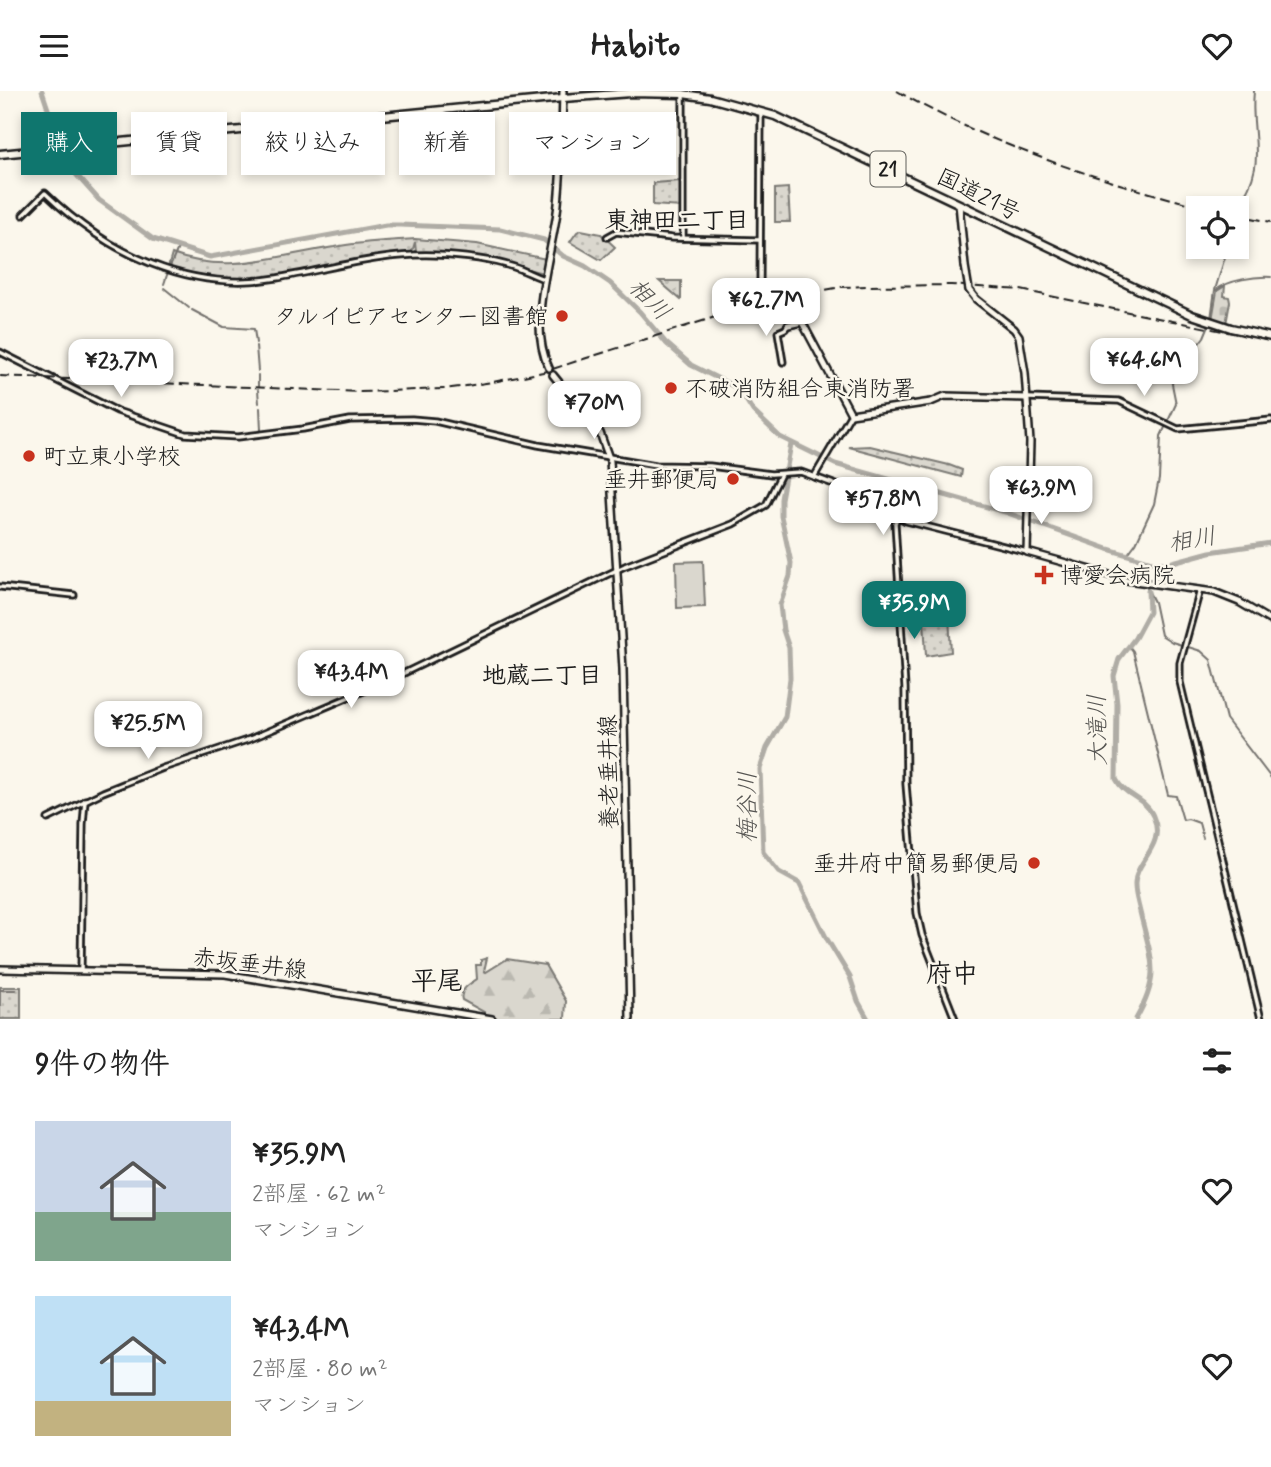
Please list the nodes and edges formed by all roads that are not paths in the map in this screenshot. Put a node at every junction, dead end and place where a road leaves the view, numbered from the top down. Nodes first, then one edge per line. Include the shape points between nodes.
1 (683, 93) edge
2 (563, 95) edge
3 (761, 111) junction
4 (0, 154) edge
5 (960, 204) junction
6 (23, 215) dead end
7 (607, 237) dead end
8 (683, 238) junction
9 (759, 240) junction
10 (546, 277) junction
11 (760, 288) dead end
12 (788, 325) joint
13 (1271, 337) edge
14 (0, 352) edge
15 (783, 362) dead end
16 (549, 367) dead end
17 (553, 375) dead end
18 (1027, 398) junction
19 (851, 414) junction
20 (1271, 421) edge
21 (609, 456) junction
22 (782, 474) junction
23 (814, 476) junction
24 (897, 518) junction
25 (1027, 550) junction
26 (617, 571) junction
27 (0, 587) edge
28 (1200, 590) junction
29 (74, 595) dead end
30 (1271, 621) edge
31 (85, 800) junction
32 (48, 819) dead end
33 (0, 969) edge
34 (81, 970) junction
35 (492, 1019) edge
36 (630, 1019) edge
37 (955, 1019) edge
38 (1261, 1019) edge

1 - 2 highway, 国道21号 / 21
1 - 3 highway, 国道21号 / 21
1 - 8 street
2 - 4 highway, 国道21号 / 21
2 - 10 main road via 561,171
3 - 5 highway, 国道21号 / 21
3 - 9 street
5 - 13 highway, 国道21号 / 21 via 1192,315
5 - 18 main road, bridge via 969,290 1018,334
6 - 10 street via 45,193 85,228 119,249 165,270 210,280 274,279 366,261 433,255 499,263
7 - 8 street via 616,232
8 - 9 street
9 - 11 street
10 - 16 main road via 539,329
12 - 15 street via 778,331
12 - 19 main road via 802,322
14 - 21 street via 117,411 185,434 238,437 350,420 412,419
17 - 21 main road, 養老垂井線 via 600,433
18 - 19 main road via 943,396
18 - 20 street via 1119,401 1181,429
18 - 25 main road
19 - 23 street
21 - 22 street via 668,466
21 - 26 main road, 養老垂井線
22 - 23 street
22 - 26 street via 760,510
23 - 24 street via 855,492
24 - 25 street
24 - 37 street via 906,784 916,913
25 - 28 main road via 1140,583
26 - 31 street via 394,678
26 - 36 main road, 養老垂井線 via 625,719
27 - 29 street
28 - 30 main road via 1227,596
28 - 38 street via 1180,663 1180,683
31 - 32 street
31 - 34 street
33 - 34 main road, 赤坂垂井線
34 - 35 main road, 赤坂垂井線 via 225,975

